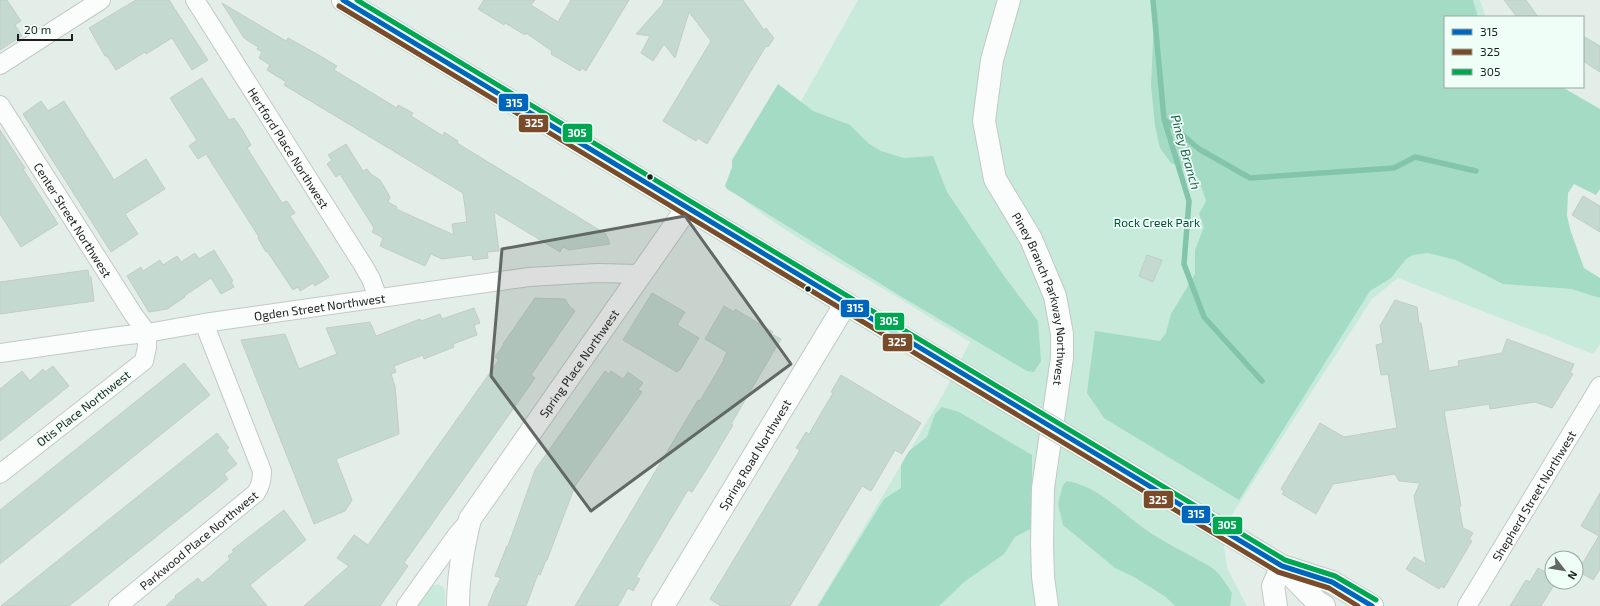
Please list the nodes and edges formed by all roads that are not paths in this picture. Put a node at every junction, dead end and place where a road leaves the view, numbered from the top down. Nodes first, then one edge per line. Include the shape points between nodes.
1 (101, 0) edge
2 (196, 0) edge
3 (343, 0) edge
4 (1009, 0) edge
5 (0, 65) edge
6 (0, 107) edge
7 (688, 208) junction
8 (641, 274) junction
9 (378, 298) junction
10 (846, 303) junction
11 (204, 323) junction
12 (147, 333) junction
13 (0, 353) edge
14 (1600, 386) edge
15 (0, 474) edge
16 (470, 519) junction
17 (1282, 566) junction
18 (118, 606) edge
19 (406, 606) edge
20 (458, 606) edge
21 (663, 606) edge
22 (1047, 606) edge
23 (1276, 606) edge
24 (1324, 606) edge
25 (1372, 606) edge
26 (1467, 606) edge

1 - 5 street
2 - 9 street, Hertford Place Northwest via 363,265
3 - 7 main road
4 - 22 main road, Piney Branch Parkway Northwest via 992,60 984,121 995,179 1031,239 1055,296 1062,334 1062,358 1042,510 1042,561
6 - 12 street, Center Street Northwest
7 - 8 main road, Spring Place Northwest
7 - 10 main road
8 - 9 street, Ogden Street Northwest via 597,273 529,277
8 - 16 main road, Spring Place Northwest
9 - 11 street, Ogden Street Northwest
10 - 17 main road, bridge
10 - 21 main road, Spring Road Northwest
11 - 12 street, Ogden Street Northwest
11 - 18 street, Parkwood Place Northwest via 262,471 260,488
12 - 13 street, Ogden Street Northwest
12 - 15 street, Otis Place Northwest via 144,361
14 - 26 street, Shepherd Street Northwest
16 - 19 street, Spring Place Northwest
16 - 20 main road, Spring Place Northwest via 461,562
17 - 23 main road via 1273,586
17 - 24 main road
17 - 25 main road via 1332,582

